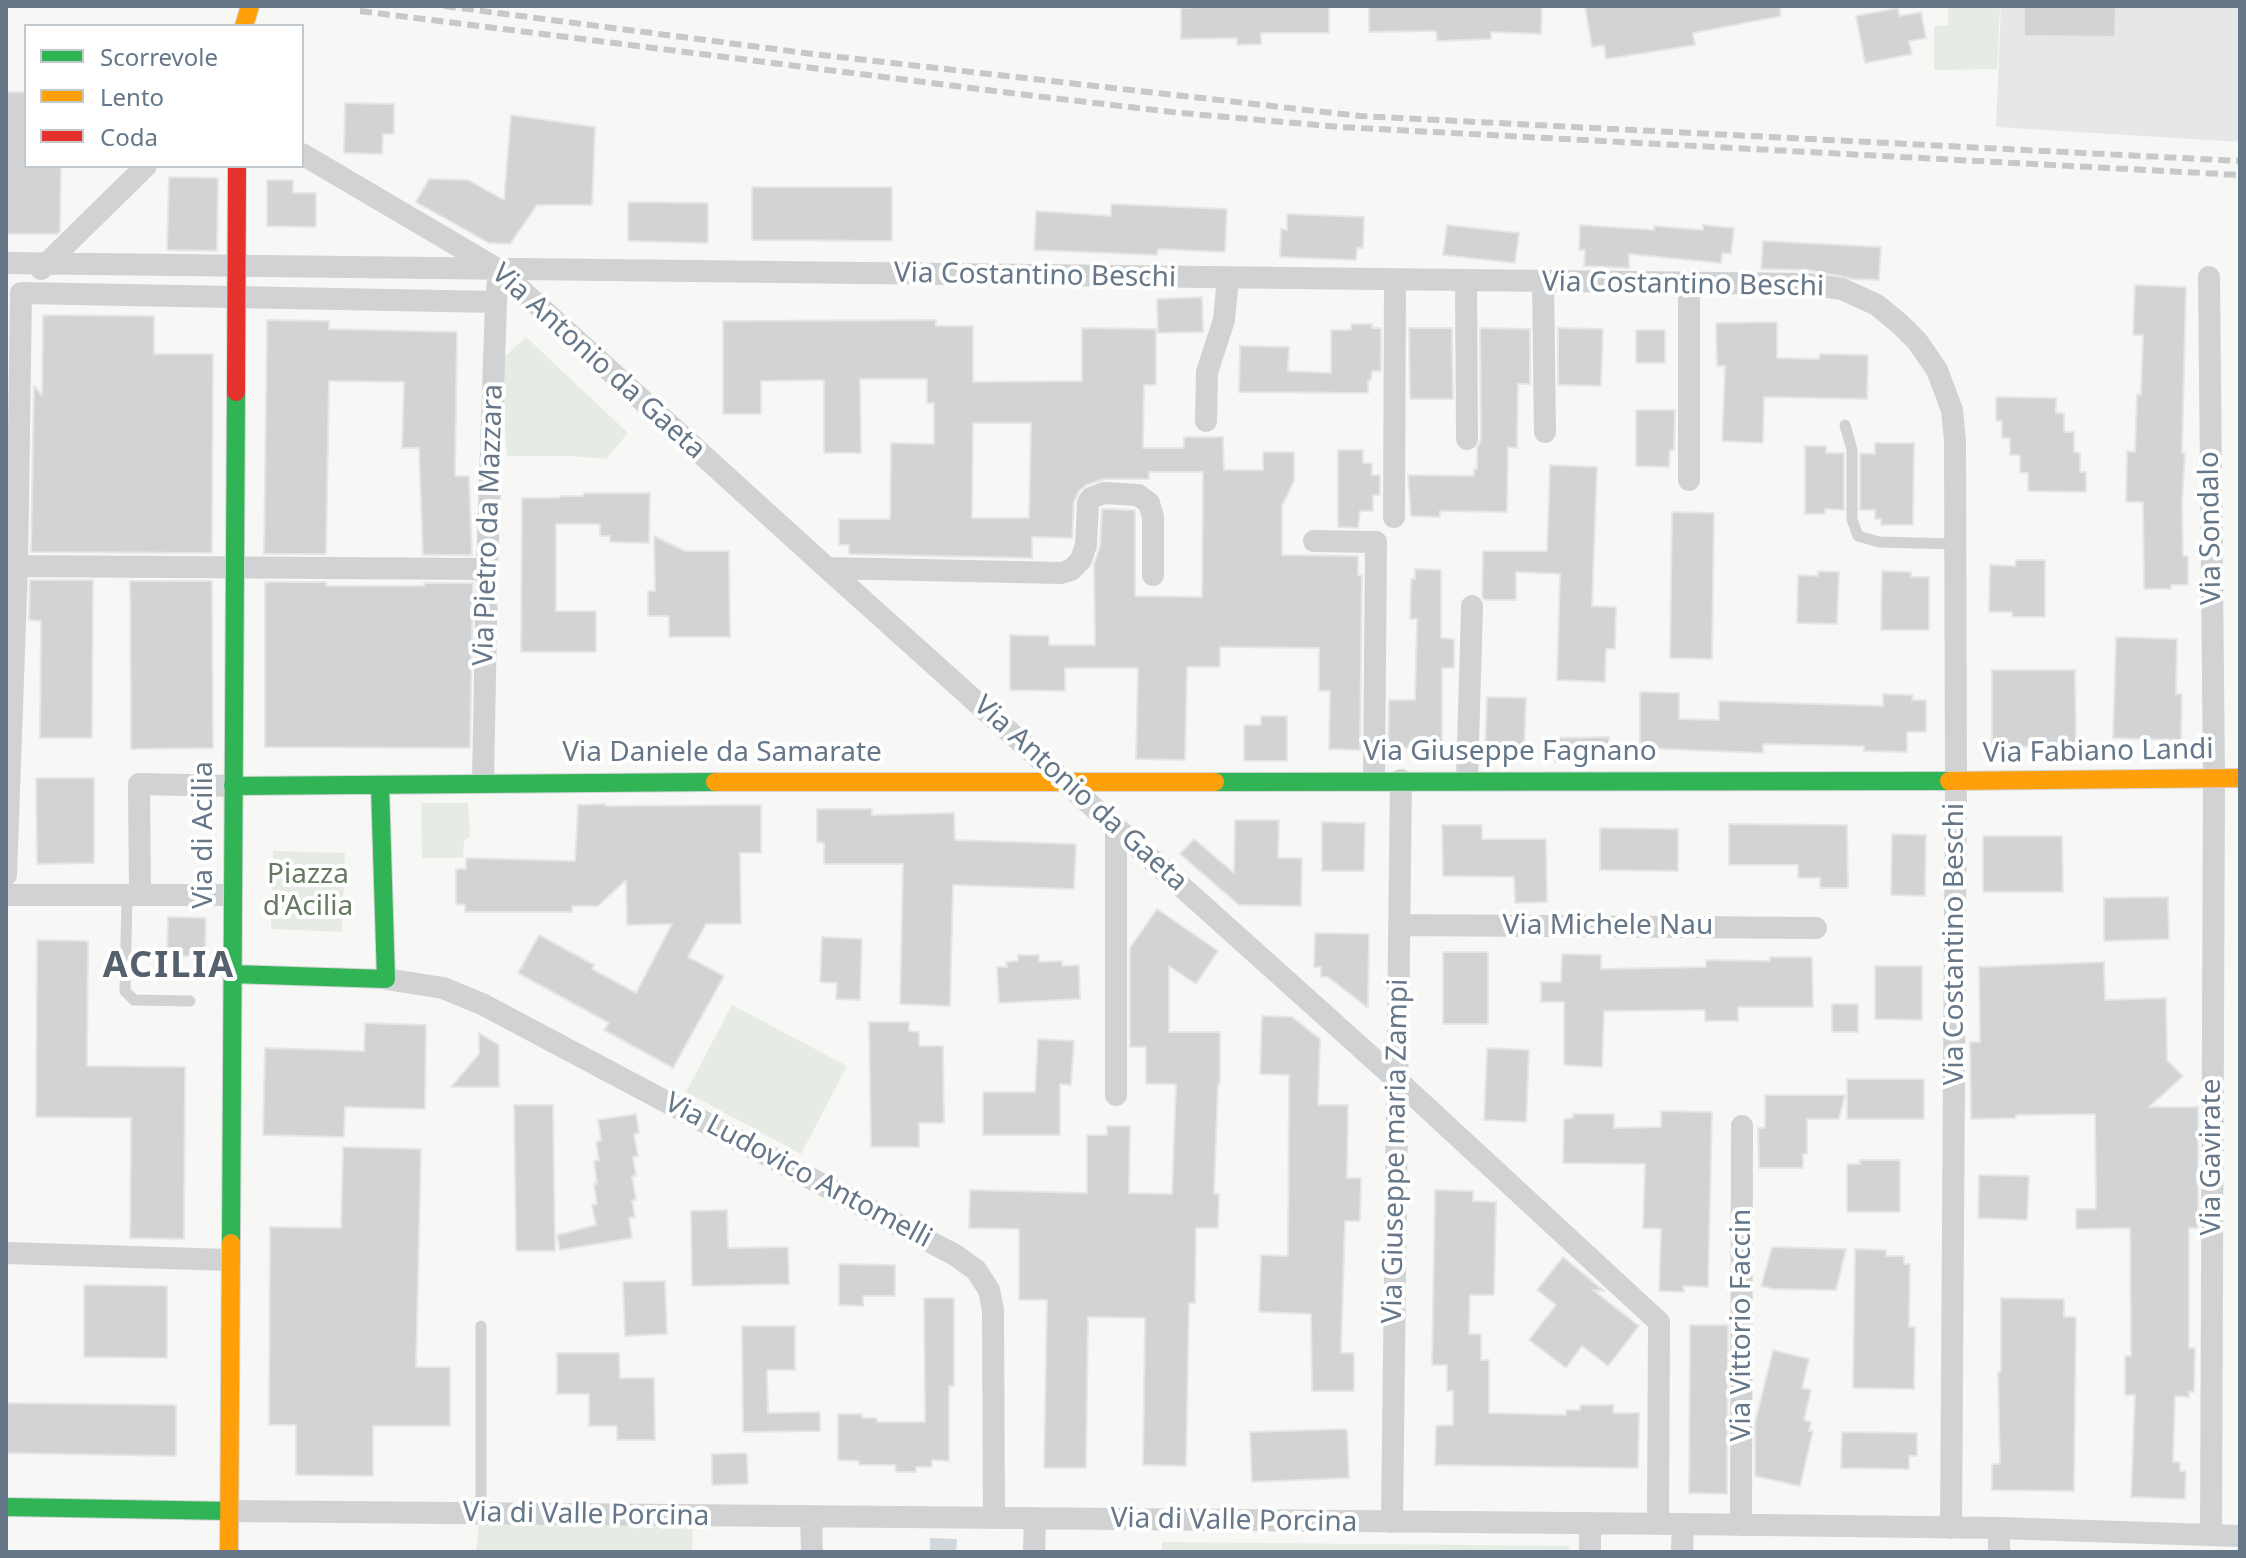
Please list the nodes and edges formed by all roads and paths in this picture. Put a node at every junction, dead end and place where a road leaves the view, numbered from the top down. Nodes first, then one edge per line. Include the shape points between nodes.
1 (304, 155) edge
2 (144, 168) edge
3 (237, 168) edge
4 (6, 263) edge
5 (46, 263) junction
6 (236, 265) junction
7 (499, 270) junction
8 (2209, 277) dead end
9 (1228, 278) junction
10 (1395, 280) junction
11 (1466, 281) junction
12 (1543, 282) junction
13 (1689, 284) junction
14 (235, 297) junction
15 (14, 300) edge
16 (496, 302) junction
17 (1206, 421) dead end
18 (1845, 425) dead end
19 (1545, 432) dead end
20 (1467, 439) dead end
21 (1689, 480) dead end
22 (1394, 517) dead end
23 (1314, 541) dead end
24 (1955, 544) junction
25 (17, 566) junction
26 (827, 568) junction
27 (233, 569) junction
28 (487, 569) junction
29 (1153, 575) dead end
30 (1472, 606) dead end
31 (2214, 778) junction
32 (2240, 778) edge
33 (1064, 780) junction
34 (1374, 780) junction
35 (1401, 780) junction
36 (1467, 780) junction
37 (1956, 781) junction
38 (483, 782) junction
39 (233, 786) junction
40 (380, 786) junction
41 (1116, 827) junction
42 (6, 875) edge
43 (6, 895) edge
44 (134, 895) junction
45 (232, 895) junction
46 (1399, 925) junction
47 (1816, 928) dead end
48 (232, 974) junction
49 (386, 979) junction
50 (190, 1001) dead end
51 (1397, 1080) junction
52 (1116, 1095) dead end
53 (1742, 1126) dead end
54 (6, 1253) edge
55 (229, 1260) junction
56 (481, 1326) dead end
57 (6, 1507) edge
58 (229, 1511) junction
59 (480, 1514) junction
60 (811, 1518) junction
61 (994, 1518) junction
62 (1035, 1519) junction
63 (1392, 1522) junction
64 (1590, 1523) junction
65 (1658, 1524) junction
66 (1683, 1524) junction
67 (1741, 1525) junction
68 (1951, 1528) junction
69 (1999, 1528) junction
70 (2211, 1535) junction
71 (2240, 1536) edge
72 (229, 1552) edge
73 (812, 1552) edge
74 (1034, 1552) edge
75 (1590, 1552) edge
76 (1682, 1552) edge
77 (1999, 1552) edge

1 - 7 street, Via Antonio da Gaeta
2 - 5 street
3 - 6 street, Via di Acilia
4 - 5 street, Via Costantino Beschi
5 - 6 street, Via Costantino Beschi
5 - 15 street
6 - 7 street, Via Costantino Beschi
6 - 14 street, Via di Acilia
7 - 9 street, Via Costantino Beschi
7 - 16 street, Via Pietro da Mazzara
7 - 26 street, Via Antonio da Gaeta
8 - 31 street, Via Sondalo
9 - 10 street, Via Costantino Beschi
9 - 17 street via 1224,320 1207,372
10 - 11 street, Via Costantino Beschi
10 - 22 street
11 - 12 street, Via Costantino Beschi
11 - 20 street
12 - 13 street, Via Costantino Beschi
12 - 19 street
13 - 21 street
13 - 24 street, Via Costantino Beschi via 1830,287 1877,305 1900,324 1931,359 1952,410
14 - 15 street
14 - 16 street
14 - 27 street, Via di Acilia
15 - 25 street
16 - 28 street, Via Pietro da Mazzara
18 - 24 lane via 1852,450 1852,519 1858,536 1879,542
23 - 34 street via 1376,542
24 - 37 street, Via Costantino Beschi
25 - 27 street
25 - 42 street
26 - 29 street via 1061,573 1076,566 1084,552 1091,498 1129,493 1144,497 1152,508
26 - 33 street, Via Antonio da Gaeta
27 - 28 street
27 - 39 street, Via di Acilia
28 - 38 street, Via Pietro da Mazzara
30 - 36 street
31 - 32 street, Via Fabiano Landi
31 - 37 street, Via Fabiano Landi
31 - 70 street, Via Gavirate
33 - 34 street, Via Giuseppe Fagnano
33 - 38 street, Via Daniele da Samarate
33 - 41 street, Via Antonio da Gaeta
34 - 35 street, Via Giuseppe Fagnano
35 - 36 street, Via Giuseppe Fagnano
35 - 46 street, Via Giuseppe maria Zampi
36 - 37 street, Via Giuseppe Fagnano
37 - 68 street, Via Costantino Beschi
38 - 40 street, Via Daniele da Samarate
39 - 40 street, Via Daniele da Samarate
39 - 44 street via 139,784
39 - 45 street, Via di Acilia
40 - 49 street
41 - 51 street, Via Antonio da Gaeta
41 - 52 street
43 - 44 street
44 - 45 street
44 - 50 lane via 125,991 134,1000
45 - 48 street, Via di Acilia
46 - 47 street, Via Michele Nau
46 - 51 street, Via Giuseppe maria Zampi
48 - 49 street
48 - 55 street, Via di Acilia
49 - 61 street, Via Ludovico Antomelli via 443,988 482,1004 976,1270 989,1290 993,1310
51 - 63 street, Via Giuseppe maria Zampi
51 - 65 street, Via Antonio da Gaeta via 1659,1322
53 - 67 street, Via Vittorio Faccin
54 - 55 street
55 - 58 street, Via di Acilia
56 - 59 lane
57 - 58 street
58 - 59 street, Via di Valle Porcina
58 - 72 street, Via di Acilia
59 - 60 street, Via di Valle Porcina
60 - 61 street, Via di Valle Porcina
60 - 73 street
61 - 62 street, Via di Valle Porcina
62 - 63 street, Via di Valle Porcina
62 - 74 street
63 - 64 street, Via di Valle Porcina
64 - 65 street, Via di Valle Porcina
64 - 75 street
65 - 66 street, Via di Valle Porcina
66 - 67 street, Via di Valle Porcina
66 - 76 street
67 - 68 street, Via di Valle Porcina
68 - 69 street, Via di Valle Porcina
69 - 70 street, Via di Valle Porcina
69 - 77 street
70 - 71 street, Via di Valle Porcina

